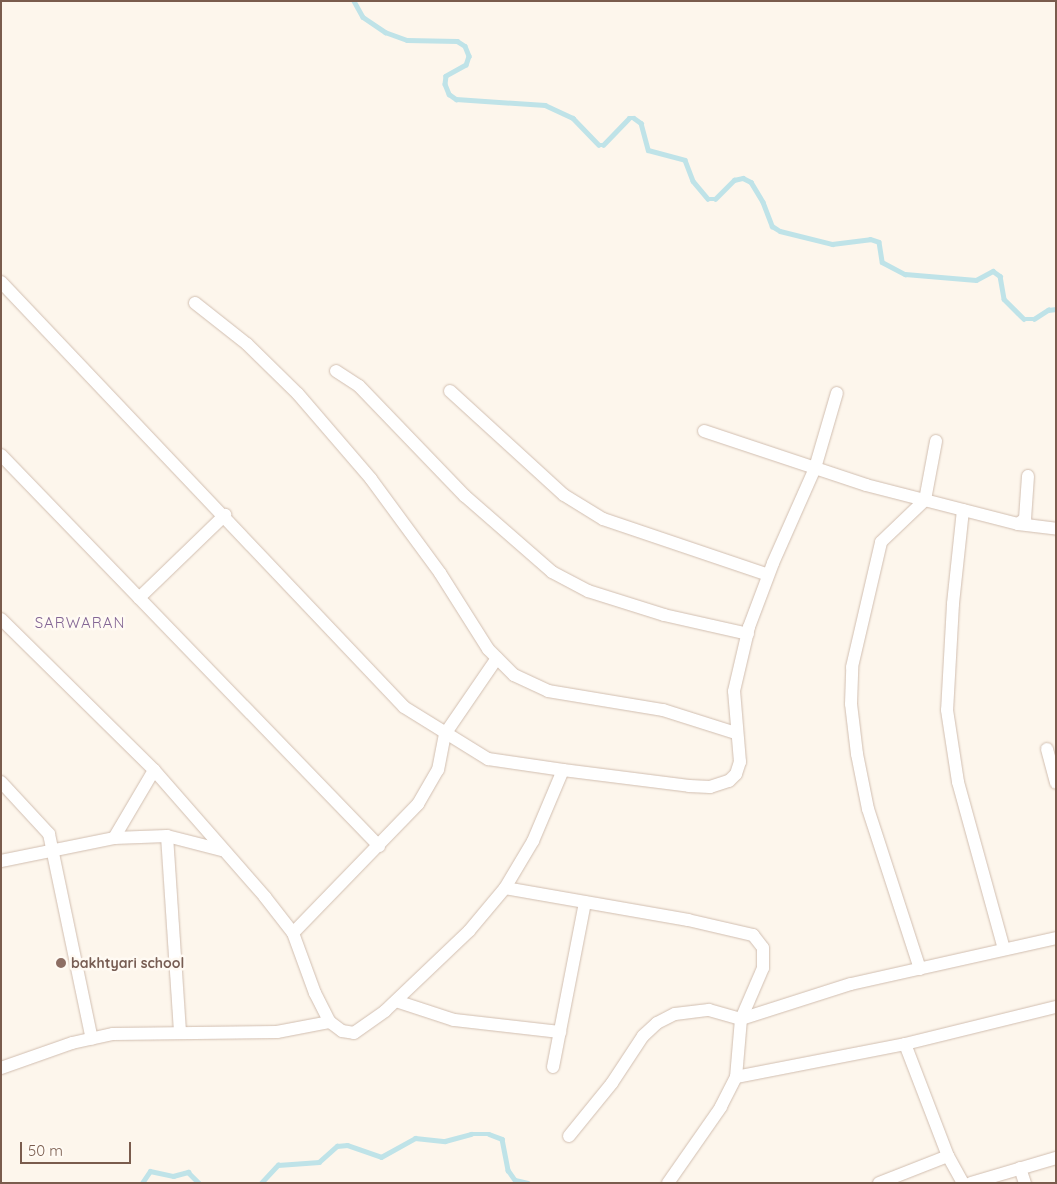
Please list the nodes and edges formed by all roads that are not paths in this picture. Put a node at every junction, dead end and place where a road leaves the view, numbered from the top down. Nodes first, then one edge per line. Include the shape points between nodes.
1 (1, 282) edge
2 (195, 303) dead end
3 (336, 370) dead end
4 (450, 390) dead end
5 (837, 393) dead end
6 (704, 431) dead end
7 (936, 441) dead end
8 (1, 455) edge
9 (815, 468) junction
10 (1028, 476) dead end
11 (925, 500) junction
12 (963, 510) junction
13 (225, 515) junction
14 (1018, 524) junction
15 (1056, 529) edge
16 (768, 575) junction
17 (139, 598) junction
18 (1, 619) edge
19 (748, 634) junction
20 (497, 658) junction
21 (445, 734) junction
22 (736, 734) junction
23 (1047, 749) dead end
24 (154, 770) junction
25 (563, 770) junction
26 (1, 782) edge
27 (1056, 783) edge
28 (167, 836) junction
29 (114, 838) junction
30 (379, 846) junction
31 (53, 849) junction
32 (222, 850) junction
33 (1, 861) edge
34 (505, 888) junction
35 (585, 902) junction
36 (293, 934) junction
37 (1056, 938) edge
38 (1004, 949) junction
39 (920, 968) junction
40 (396, 1001) junction
41 (1056, 1006) edge
42 (742, 1019) junction
43 (330, 1022) junction
44 (180, 1032) junction
45 (560, 1032) junction
46 (92, 1039) junction
47 (905, 1044) junction
48 (554, 1067) dead end
49 (1, 1068) edge
50 (736, 1077) junction
51 (569, 1136) dead end
52 (948, 1156) junction
53 (1056, 1158) edge
54 (1020, 1168) junction
55 (668, 1183) edge
56 (879, 1183) edge
57 (963, 1183) edge
58 (971, 1183) edge
59 (1025, 1183) edge

1 - 13 street
2 - 20 street via 247,344 298,394 371,479
3 - 19 street via 365,391 465,496 552,572 607,597 664,615
4 - 16 street via 564,495 603,519
5 - 9 street
6 - 9 street
7 - 11 street
8 - 17 street
9 - 11 street
9 - 16 street
10 - 14 street via 1024,519
11 - 12 street
11 - 39 street via 881,542 852,667 852,704 868,809
12 - 14 street
12 - 38 street via 947,710 958,782
13 - 17 street
13 - 21 street via 370,674 404,707
14 - 15 street
16 - 19 street
17 - 30 street
18 - 24 street
19 - 22 street via 734,691
20 - 21 street
20 - 22 street via 514,675 548,691 663,710
21 - 25 street via 488,759
21 - 30 street via 438,770 418,804
22 - 25 street via 740,762 736,774 728,781 710,787
23 - 27 street
24 - 29 street
24 - 32 street
25 - 34 street via 533,841
26 - 31 street via 49,834
28 - 29 street
28 - 32 street
28 - 44 street
29 - 31 street
30 - 36 street
31 - 33 street
31 - 46 street
32 - 36 street
34 - 35 street
34 - 40 street via 469,931
35 - 42 street via 753,936 763,948 763,968
35 - 45 street
36 - 43 street via 315,994
37 - 38 street
38 - 39 street
39 - 42 street via 852,984
40 - 43 street via 354,1033 342,1031
40 - 45 street via 454,1020
41 - 47 street
42 - 50 street
42 - 51 street via 709,1010 675,1014 657,1023 643,1036 612,1083
43 - 44 street via 277,1032
44 - 46 street
45 - 48 street
46 - 49 street
47 - 50 street
47 - 52 street
50 - 55 street via 721,1107
52 - 56 street
52 - 57 street
53 - 54 street
54 - 58 street
54 - 59 street

